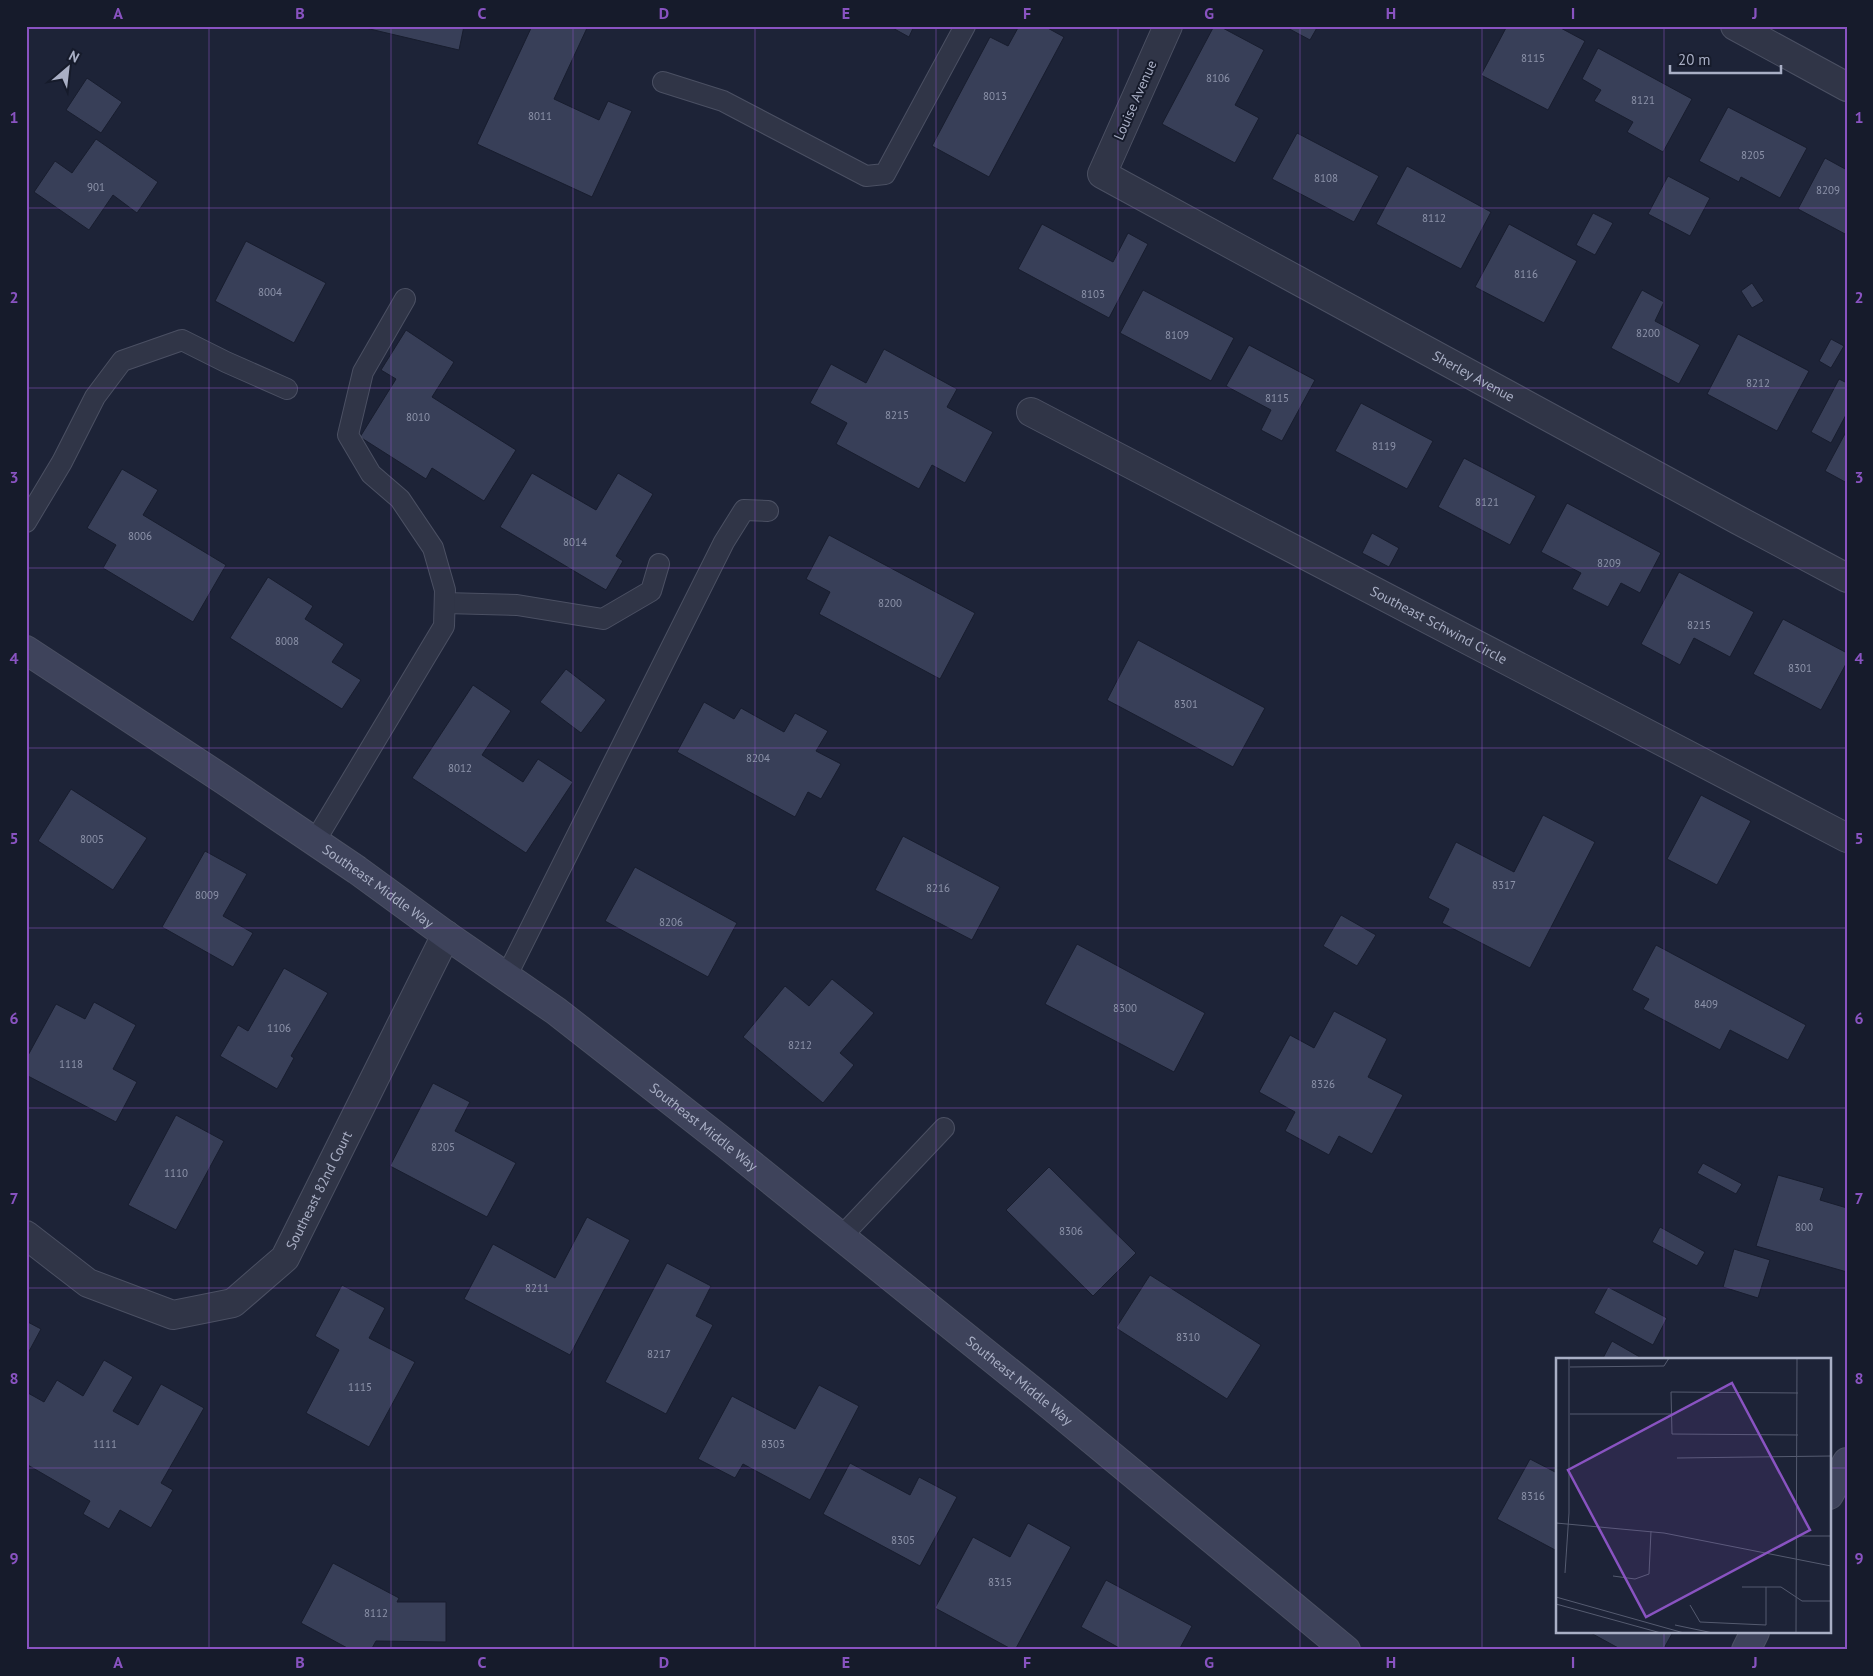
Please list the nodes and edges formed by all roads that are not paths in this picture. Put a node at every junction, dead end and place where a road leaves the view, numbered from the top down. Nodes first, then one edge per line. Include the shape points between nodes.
1 (965, 26) edge
2 (1168, 26) edge
3 (1735, 26) edge
4 (663, 82) dead end
5 (1847, 87) edge
6 (1102, 174) joint
7 (406, 300) dead end
8 (286, 388) dead end
9 (1031, 412) dead end
10 (768, 511) dead end
11 (26, 522) edge
12 (659, 564) dead end
13 (1847, 578) edge
14 (445, 604) junction
15 (26, 650) edge
16 (1847, 838) edge
17 (315, 841) junction
18 (446, 936) junction
19 (506, 977) junction
20 (944, 1128) dead end
21 (26, 1235) edge
22 (841, 1237) junction
23 (1847, 1462) edge
24 (1830, 1493) edge
25 (1754, 1634) edge
26 (1346, 1650) edge
27 (1746, 1650) edge

1 - 4 lane via 885,174 866,176 723,101
2 - 6 street, Louise Avenue
3 - 5 street
6 - 13 street, Sherley Avenue
7 - 14 lane via 363,372 348,435 371,474 400,499 433,548 446,590
8 - 11 lane via 182,340 122,361 95,397 62,462
9 - 16 street, Southeast Schwind Circle
10 - 19 lane via 744,510 724,542
12 - 14 lane via 651,591 603,619 517,605
14 - 17 lane via 444,626
15 - 17 street, Southeast Middle Way
17 - 18 street, Southeast Middle Way
18 - 19 street, Southeast Middle Way
18 - 21 street, Southeast 82nd Court via 285,1258 233,1303 173,1315 88,1283
19 - 22 street, Southeast Middle Way via 587,1035
20 - 22 lane
22 - 26 street, Southeast Middle Way
23 - 24 street
25 - 27 street

